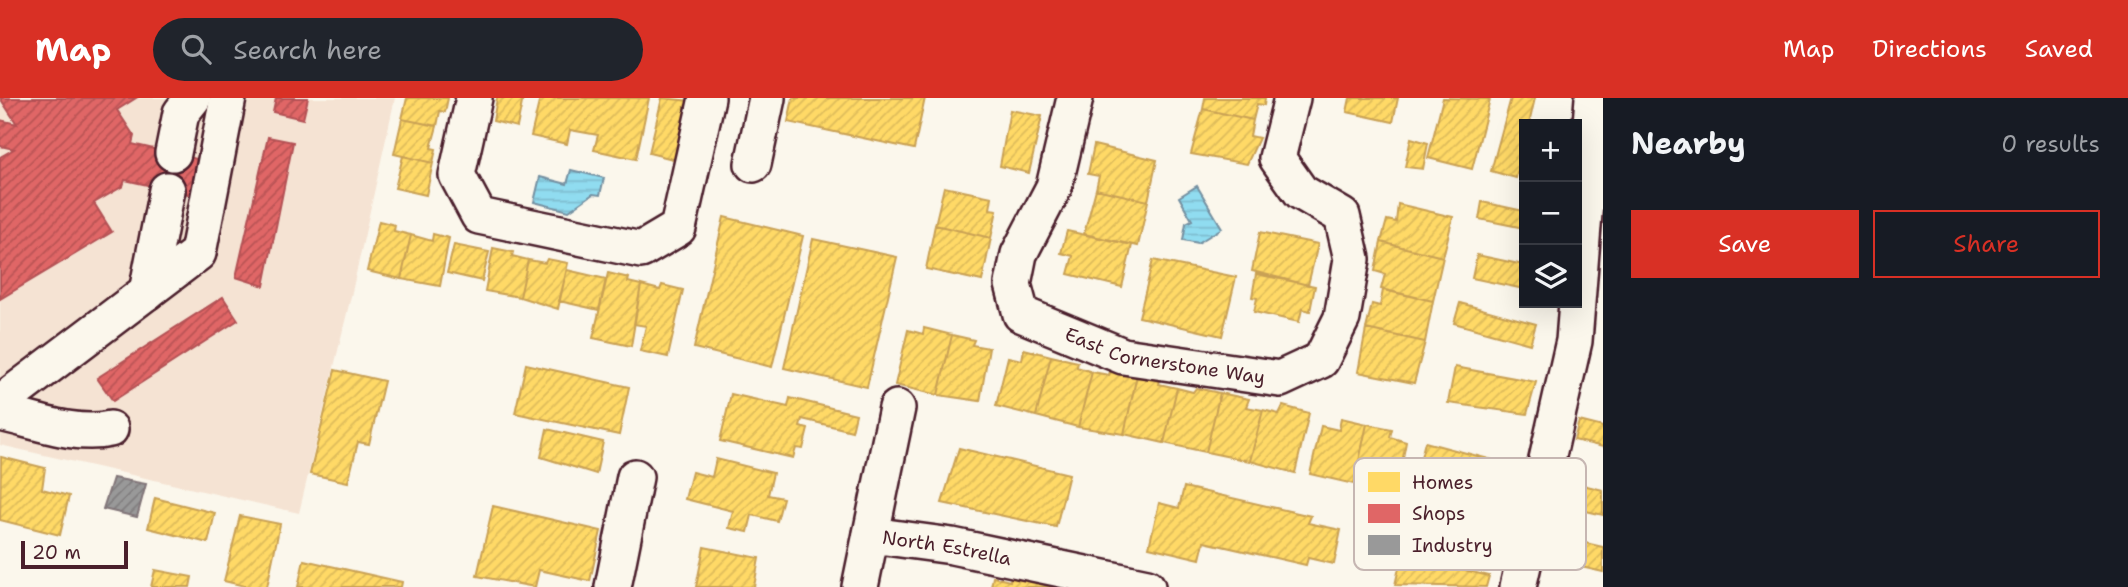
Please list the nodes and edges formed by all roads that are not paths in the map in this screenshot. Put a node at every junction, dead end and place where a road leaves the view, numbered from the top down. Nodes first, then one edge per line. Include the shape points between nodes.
1 (193, 98) edge
2 (228, 98) edge
3 (474, 98) edge
4 (707, 98) edge
5 (767, 98) edge
6 (1075, 98) edge
7 (1292, 98) edge
8 (1593, 98) edge
9 (173, 153) dead end
10 (753, 164) dead end
11 (167, 190) dead end
12 (147, 292) junction
13 (0, 403) edge
14 (897, 408) dead end
15 (0, 413) edge
16 (110, 429) dead end
17 (1547, 458) edge
18 (635, 477) dead end
19 (871, 535) junction
20 (613, 587) edge
21 (860, 587) edge
22 (1147, 587) edge

1 - 9 street via 181,113
2 - 12 street via 198,253
3 - 4 street via 457,175 479,216 641,250 678,228
5 - 10 street
6 - 7 street, East Cornerstone Way via 1054,187 1019,254 1013,284 1021,314 1123,356 1280,379 1321,359 1342,318 1352,259 1342,216 1301,192 1277,158
8 - 17 street via 1574,341
11 - 12 street
12 - 13 street
14 - 19 street
15 - 16 street via 79,431
18 - 20 street
19 - 21 street
19 - 22 street, North Estrella via 952,546

